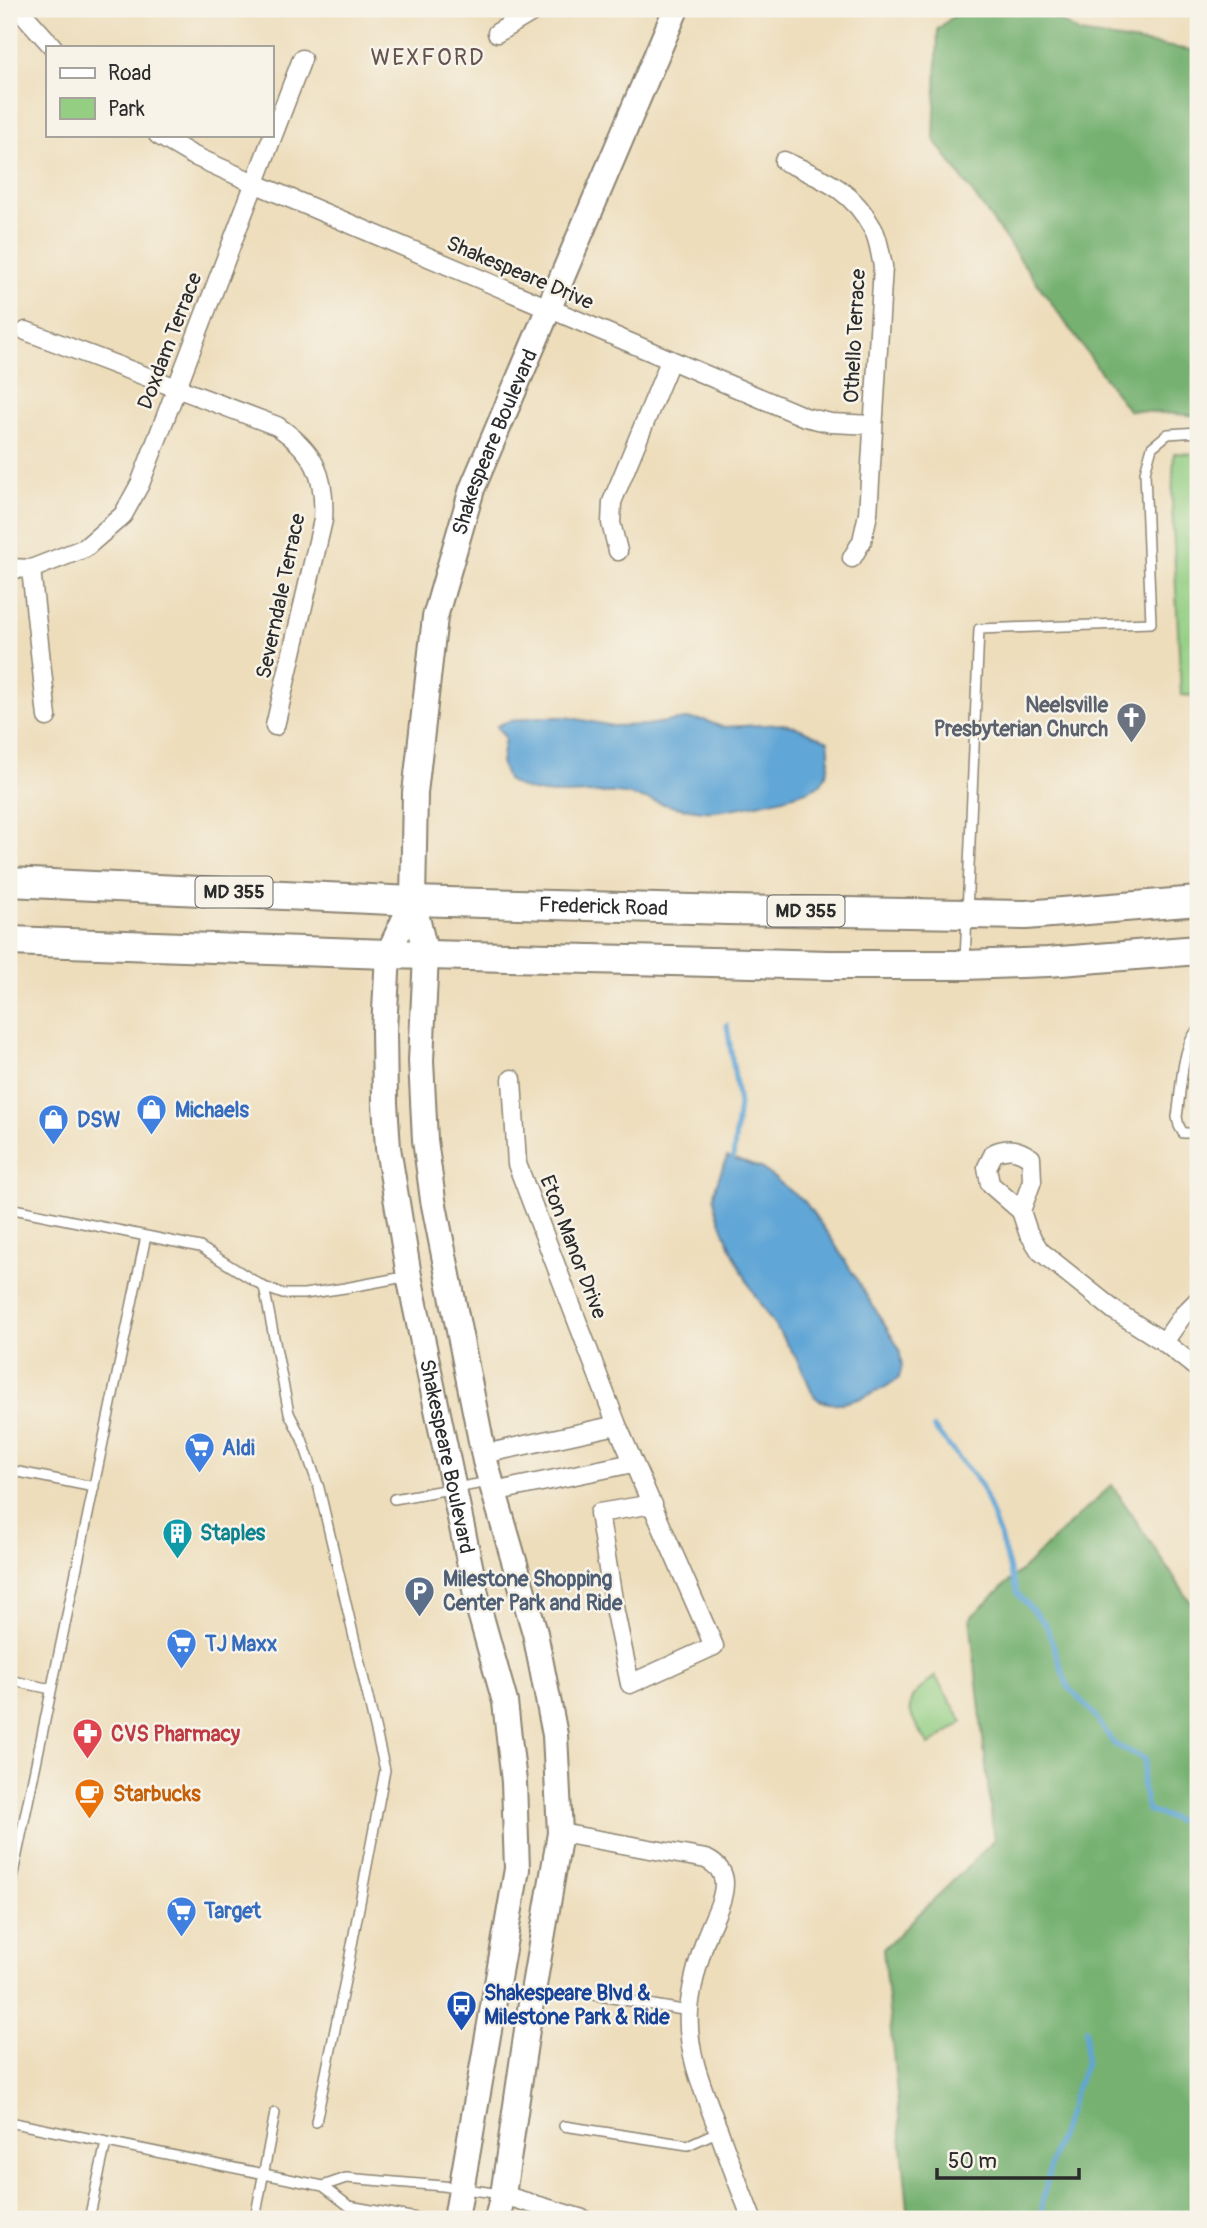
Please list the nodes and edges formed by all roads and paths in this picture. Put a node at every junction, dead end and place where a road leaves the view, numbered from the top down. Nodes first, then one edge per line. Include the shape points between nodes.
1 (19, 9) edge
2 (537, 9) edge
3 (677, 9) edge
4 (497, 33) dead end
5 (52, 46) edge
6 (302, 59) dead end
7 (273, 134) edge
8 (160, 136) edge
9 (272, 136) edge
10 (784, 161) dead end
11 (254, 183) junction
12 (547, 309) junction
13 (26, 331) dead end
14 (670, 361) junction
15 (177, 388) junction
16 (873, 425) junction
17 (1198, 432) edge
18 (618, 551) dead end
19 (852, 558) dead end
20 (9, 568) edge
21 (31, 569) junction
22 (47, 718) dead end
23 (275, 726) dead end
24 (9, 882) edge
25 (412, 901) junction
26 (1198, 901) edge
27 (968, 914) junction
28 (9, 941) edge
29 (1198, 950) edge
30 (388, 954) junction
31 (426, 955) junction
32 (965, 965) junction
33 (1198, 1032) edge
34 (512, 1079) dead end
35 (1198, 1133) edge
36 (9, 1208) edge
37 (1021, 1211) dead end
38 (146, 1236) junction
39 (409, 1276) junction
40 (264, 1287) junction
41 (1198, 1300) edge
42 (1164, 1342) junction
43 (1198, 1369) edge
44 (617, 1425) junction
45 (484, 1454) junction
46 (633, 1463) junction
47 (9, 1470) edge
48 (94, 1487) junction
49 (492, 1487) junction
50 (454, 1488) junction
51 (394, 1499) dead end
52 (653, 1504) junction
53 (9, 1680) edge
54 (51, 1689) junction
55 (560, 1833) junction
56 (9, 1893) edge
57 (588, 1994) dead end
58 (689, 2011) junction
59 (275, 2113) dead end
60 (9, 2122) edge
61 (316, 2122) dead end
62 (564, 2126) dead end
63 (719, 2132) junction
64 (106, 2143) junction
65 (264, 2174) junction
66 (323, 2186) junction
67 (461, 2189) junction
68 (503, 2195) junction
69 (89, 2219) edge
70 (255, 2219) edge
71 (422, 2219) edge
72 (456, 2219) edge
73 (497, 2219) edge
74 (583, 2219) edge
75 (752, 2219) edge

1 - 5 street
2 - 4 street
3 - 12 street, Shakespeare Boulevard
6 - 7 street, Doxdam Terrace
8 - 11 street, Shakespeare Drive
9 - 11 street, Doxdam Terrace
10 - 16 street, Othello Terrace via 833,183 851,198 874,230 883,266
11 - 12 street, Shakespeare Drive
11 - 15 street, Doxdam Terrace
12 - 14 street, Shakespeare Drive
12 - 25 street, Shakespeare Boulevard via 472,489 435,617 415,793
13 - 15 street, Severndale Terrace
14 - 16 street, Shakespeare Drive via 805,417 831,424
14 - 18 street via 612,502 611,523
15 - 21 street, Doxdam Terrace via 140,484 123,515 85,548
15 - 23 street, Severndale Terrace via 277,426 297,439 317,468 324,495 323,520
16 - 19 street, Othello Terrace via 868,514 862,541
17 - 27 lane via 1168,434 1152,447 1144,472 1151,623 979,629
20 - 21 street, Doxdam Terrace
21 - 22 street
24 - 25 main road, Frederick Road / MD 355
25 - 27 main road, Frederick Road / MD 355
25 - 30 street, Shakespeare Boulevard
25 - 31 street, Shakespeare Boulevard
26 - 27 main road, Frederick Road / MD 355 via 1026,915
27 - 32 lane
28 - 30 main road
29 - 32 main road
30 - 31 main road
30 - 39 street, Shakespeare Boulevard via 385,1103
31 - 32 main road
31 - 45 street, Shakespeare Boulevard via 421,1061 425,1140
33 - 35 lane via 1191,1038 1186,1056 1177,1117 1183,1133
34 - 44 street, Eton Manor Drive via 517,1164
36 - 38 lane
37 - 42 street via 1040,1251 1115,1311
38 - 40 lane via 200,1247
38 - 48 lane
39 - 40 lane via 304,1294 283,1294
39 - 50 street, Shakespeare Boulevard
40 - 61 lane via 289,1413 319,1488 385,1770
41 - 42 street
42 - 43 street
44 - 45 street
44 - 46 street, Eton Manor Drive
45 - 49 street, Shakespeare Boulevard
46 - 49 street
46 - 52 street, Eton Manor Drive
47 - 48 lane
48 - 54 lane
49 - 50 lane
49 - 55 street, Shakespeare Boulevard via 536,1633 555,1735
50 - 51 lane
50 - 67 street, Shakespeare Boulevard via 480,1614 505,1702 517,1869
52 - 52 street, Eton Manor Drive via 714,1646 630,1684 598,1513
53 - 54 lane
54 - 56 lane
55 - 58 street via 706,1859 718,1866 724,1880 721,1900 706,1937
55 - 68 street, Shakespeare Boulevard
57 - 58 lane
58 - 63 street via 692,2054
59 - 65 lane
60 - 64 lane
62 - 63 lane via 688,2145
63 - 75 street
64 - 65 lane
64 - 69 lane
65 - 66 lane
65 - 70 lane
66 - 67 lane via 346,2178
66 - 71 lane via 349,2206
67 - 68 lane
67 - 72 street, Shakespeare Boulevard
68 - 73 street, Shakespeare Boulevard
68 - 74 street

